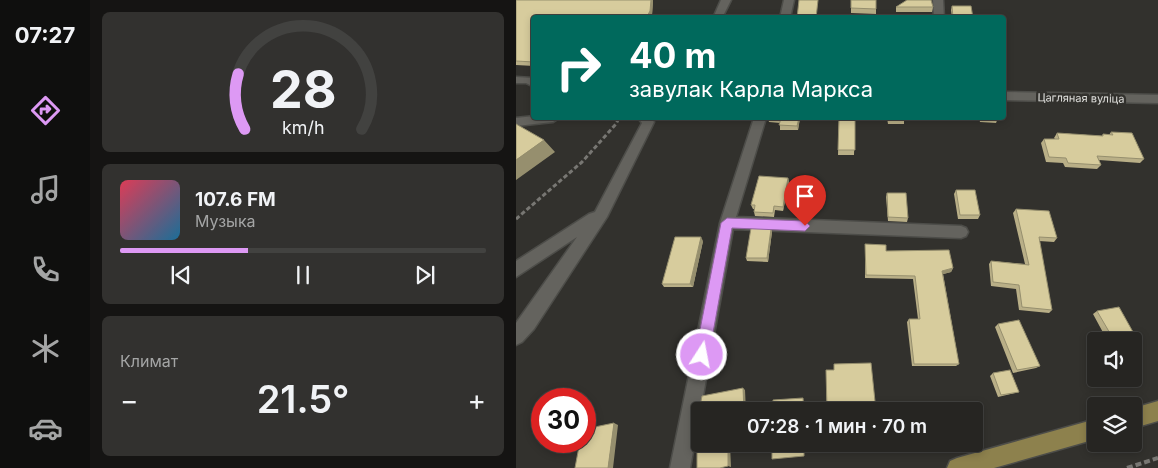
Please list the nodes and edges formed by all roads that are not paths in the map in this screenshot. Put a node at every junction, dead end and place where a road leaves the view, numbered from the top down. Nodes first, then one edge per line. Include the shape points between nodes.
1 (726, 0) edge
2 (789, 0) edge
3 (938, 0) edge
4 (718, 15) edge
5 (786, 15) edge
6 (939, 15) edge
7 (516, 80) edge
8 (531, 82) edge
9 (1006, 96) edge
10 (1158, 99) edge
11 (534, 120) edge
12 (648, 120) edge
13 (759, 120) edge
14 (516, 122) edge
15 (602, 212) junction
16 (727, 223) junction
17 (961, 232) dead end
18 (516, 270) edge
19 (516, 336) edge
20 (1158, 411) edge
21 (1142, 416) edge
22 (1087, 432) edge
23 (680, 468) edge
24 (957, 468) edge

1 - 4 street
2 - 5 street
3 - 6 street
7 - 8 street
9 - 10 street, Цагляная вуліца
11 - 14 street
12 - 15 street
13 - 16 street
15 - 18 street
15 - 19 street
16 - 17 street
16 - 23 street
20 - 21 main road
22 - 24 main road

